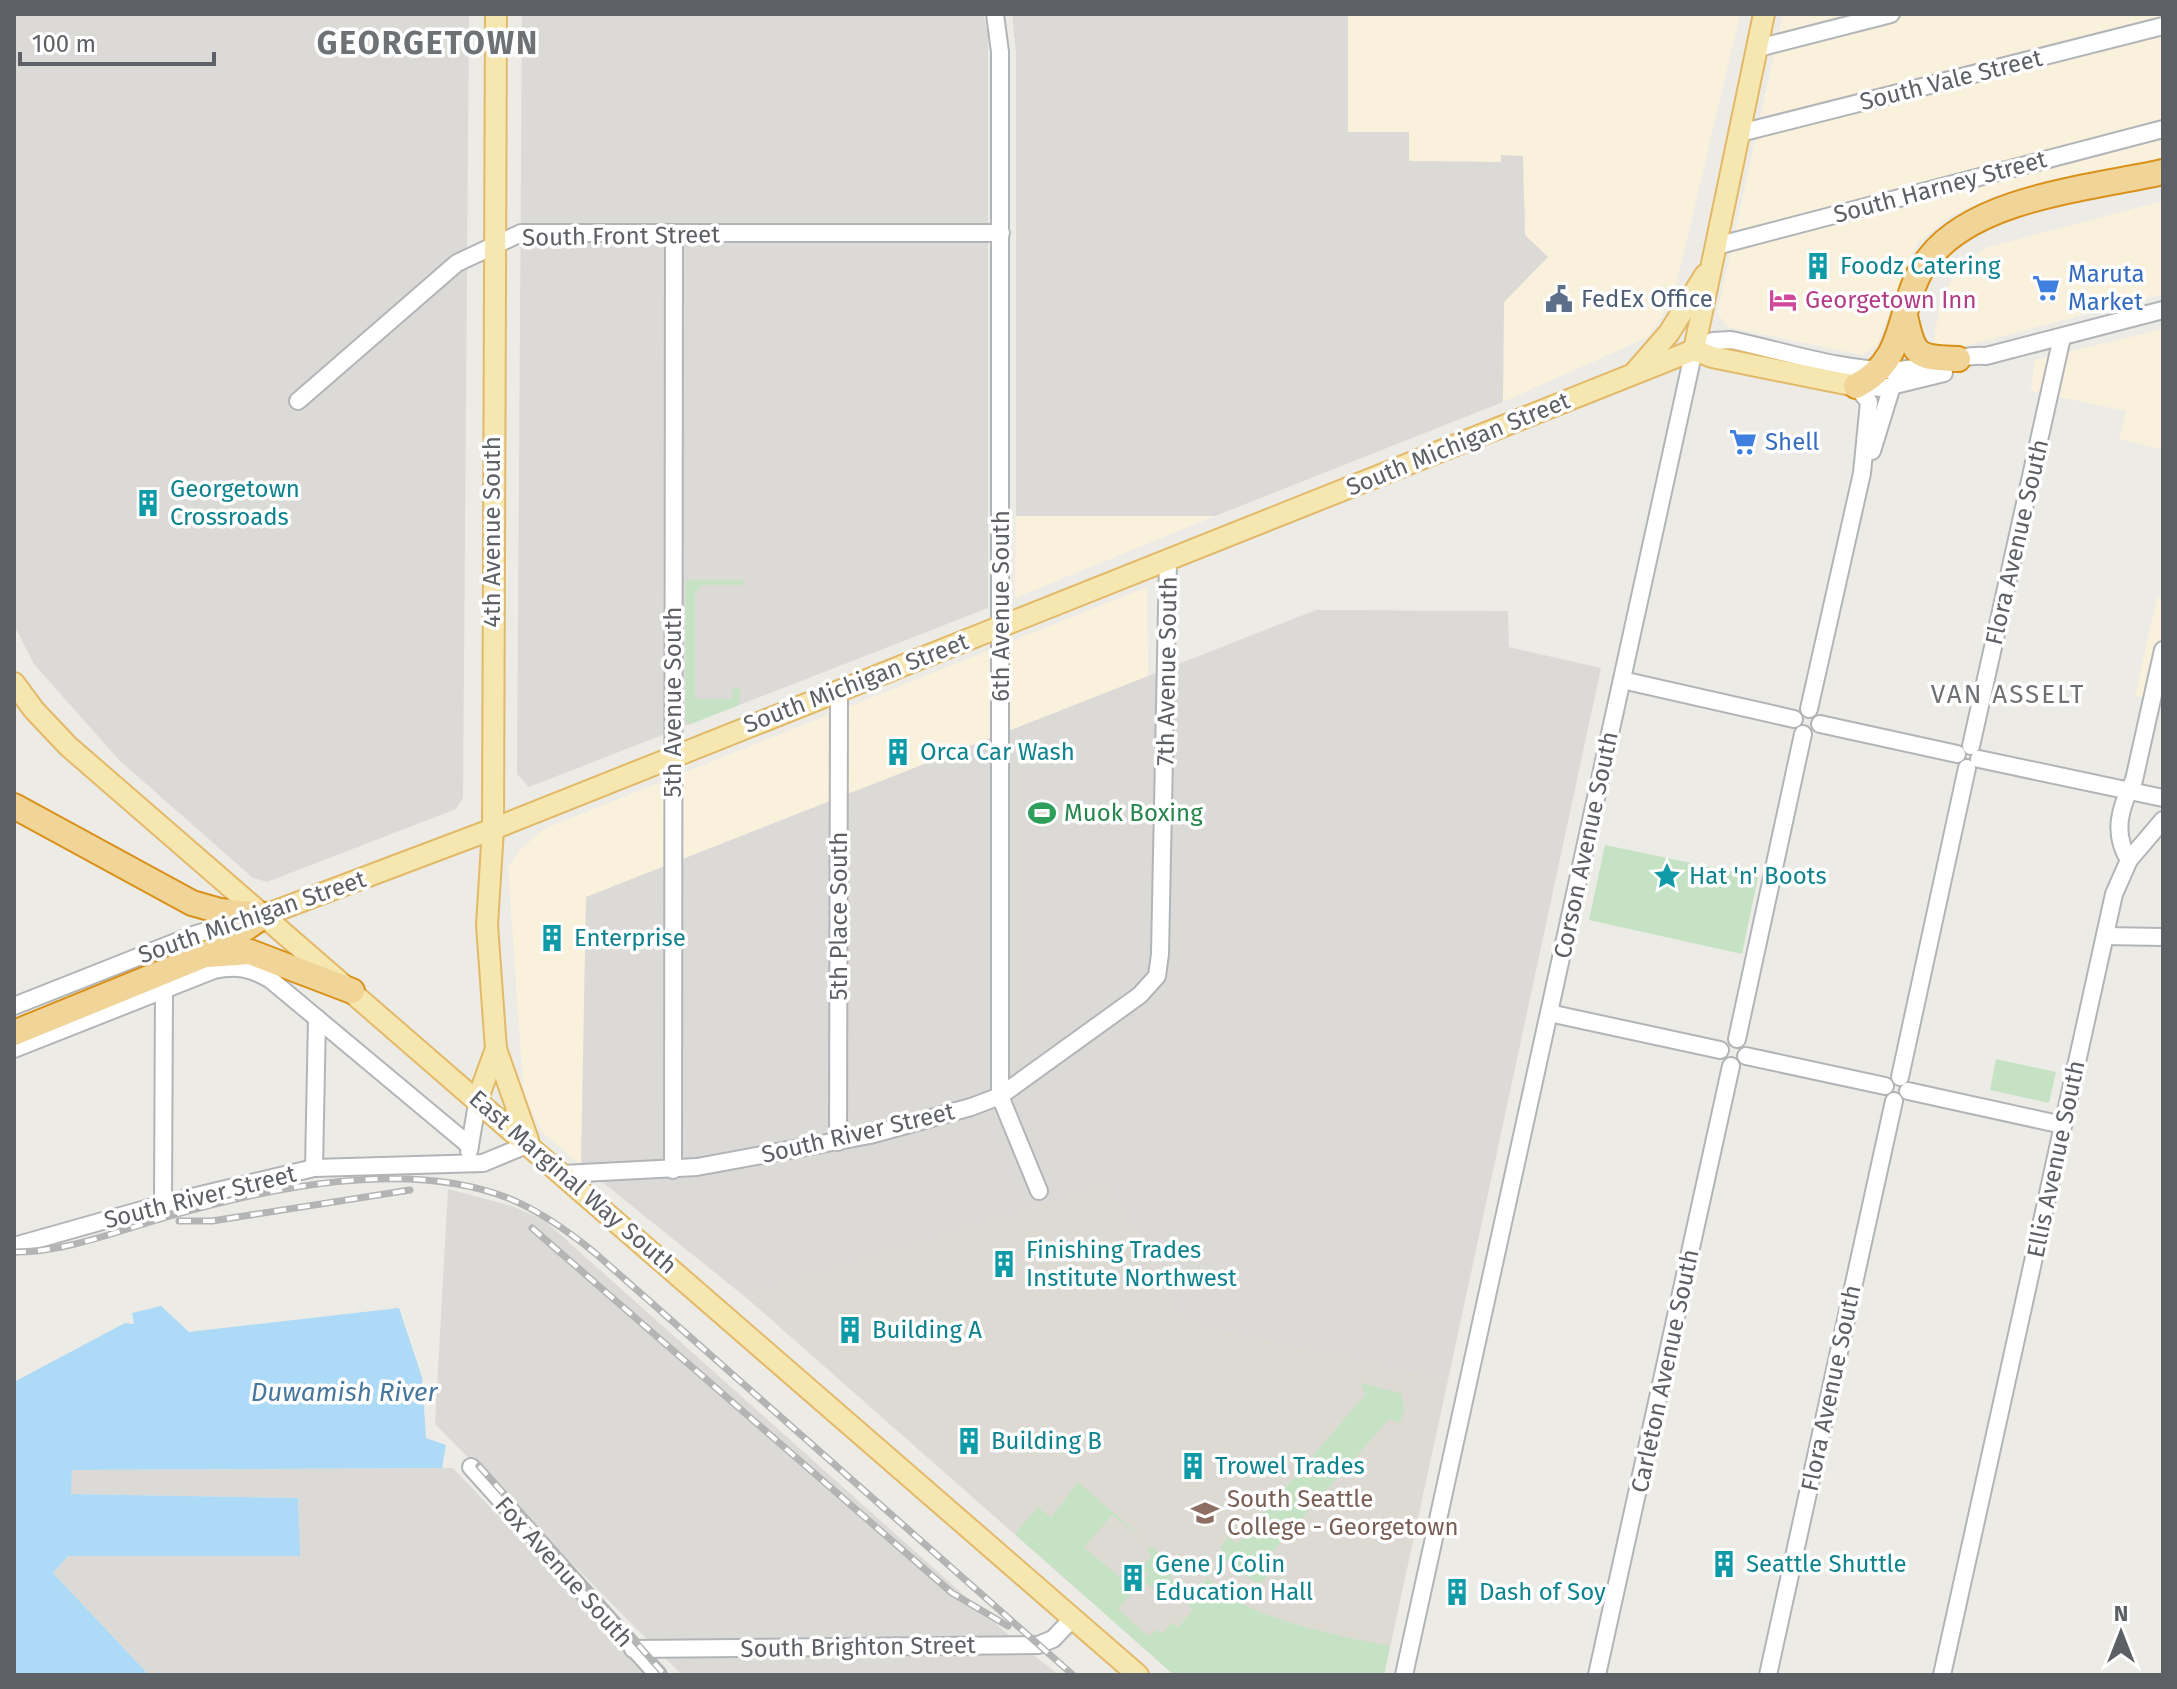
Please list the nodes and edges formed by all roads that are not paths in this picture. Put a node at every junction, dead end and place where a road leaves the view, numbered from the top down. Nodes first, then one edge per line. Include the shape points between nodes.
1 (496, 14) edge
2 (995, 14) edge
3 (1764, 14) edge
4 (1891, 14) edge
5 (2163, 26) edge
6 (1758, 48) junction
7 (2163, 129) edge
8 (1740, 133) junction
9 (2163, 172) edge
10 (1001, 233) junction
11 (674, 234) junction
12 (493, 244) junction
13 (1715, 253) junction
14 (2163, 310) edge
15 (1905, 313) junction
16 (2062, 337) junction
17 (1694, 350) junction
18 (1986, 356) junction
19 (1958, 359) junction
20 (1632, 375) junction
21 (1887, 378) junction
22 (1856, 386) junction
23 (298, 401) dead end
24 (1862, 473) junction
25 (1168, 559) junction
26 (1002, 625) junction
27 (2163, 650) edge
28 (1622, 680) junction
29 (14, 683) edge
30 (839, 690) junction
31 (1809, 709) junction
32 (1794, 719) junction
33 (1820, 724) junction
34 (1803, 734) junction
35 (672, 756) junction
36 (1968, 757) junction
37 (2128, 791) junction
38 (2163, 798) edge
39 (14, 806) edge
40 (2163, 820) edge
41 (493, 829) junction
42 (2129, 860) junction
43 (265, 915) junction
44 (2105, 936) junction
45 (2163, 937) edge
46 (205, 955) junction
47 (245, 968) joint
48 (1157, 976) joint
49 (164, 991) junction
50 (352, 991) junction
51 (14, 1006) edge
52 (1549, 1013) junction
53 (317, 1018) junction
54 (14, 1033) edge
55 (1737, 1039) junction
56 (14, 1049) edge
57 (496, 1049) junction
58 (1720, 1050) junction
59 (1746, 1056) junction
60 (1731, 1066) junction
61 (1901, 1090) junction
62 (1000, 1096) junction
63 (478, 1098) junction
64 (2063, 1125) junction
65 (838, 1142) junction
66 (529, 1144) junction
67 (470, 1146) junction
68 (465, 1165) junction
69 (314, 1168) junction
70 (673, 1170) junction
71 (563, 1174) junction
72 (1039, 1191) dead end
73 (163, 1204) junction
74 (14, 1246) edge
75 (471, 1467) dead end
76 (1073, 1618) junction
77 (633, 1649) junction
78 (658, 1675) edge
79 (1138, 1675) edge
80 (1406, 1675) edge
81 (1597, 1675) edge
82 (1768, 1675) edge
83 (1942, 1675) edge

1 - 12 main road, 4th Avenue South
2 - 10 street, 6th Avenue South
3 - 6 main road, Corson Avenue South
4 - 6 street
5 - 8 street, South Vale Street
6 - 8 main road, Corson Avenue South
7 - 13 street, South Harney Street
8 - 13 main road, Corson Avenue South
9 - 15 highway via 2018,204 1965,226 1928,258
10 - 11 street, South Front Street
10 - 26 street, 6th Avenue South
11 - 12 street, South Front Street via 521,233
11 - 35 street, 5th Avenue South
12 - 23 street, South Front Street via 447,271
12 - 41 main road, 4th Avenue South
13 - 17 main road, Corson Avenue South
13 - 20 main road via 1669,333
14 - 16 street
15 - 19 highway via 1916,352
15 - 21 highway
16 - 18 street
16 - 36 street, Flora Avenue South
17 - 20 main road, South Michigan Street
17 - 21 street via 1731,340
17 - 22 main road
17 - 28 street, Corson Avenue South
18 - 19 street
18 - 21 street via 1968,367
19 - 21 street
20 - 25 main road, South Michigan Street
21 - 22 highway
21 - 24 street via 1869,465
22 - 24 street via 1869,402
24 - 31 street
25 - 26 main road, South Michigan Street
25 - 48 street, 7th Avenue South via 1164,896
26 - 30 main road, South Michigan Street
26 - 62 street, 6th Avenue South
27 - 37 street
28 - 32 street
28 - 52 street, Corson Avenue South
29 - 43 main road, East Marginal Way South via 68,746
30 - 35 main road, South Michigan Street
30 - 65 street, 5th Place South
31 - 32 street
31 - 33 street
32 - 34 street
33 - 34 street via 1812,734
33 - 36 street
34 - 55 street
35 - 41 main road, South Michigan Street
35 - 70 street, 5th Avenue South
36 - 37 street
36 - 61 street, Flora Avenue South
37 - 38 street
37 - 42 street via 2117,831
39 - 43 highway via 192,903
40 - 42 street, Ellis Avenue South
41 - 43 main road, South Michigan Street
41 - 57 main road, 4th Avenue South via 487,925
42 - 44 street, Ellis Avenue South via 2114,894
43 - 46 highway
43 - 50 main road, East Marginal Way South
43 - 51 street, South Michigan Street via 196,934
44 - 45 street
44 - 64 street, Ellis Avenue South
46 - 50 highway via 250,952
46 - 54 highway
47 - 49 street, South Michigan Street via 214,970
47 - 53 street, East Marginal Way South via 271,980
48 - 62 street, South River Street via 1140,995
49 - 56 street, South Michigan Street
49 - 73 street
50 - 63 main road, East Marginal Way South
52 - 58 street
52 - 80 street, Corson Avenue South
53 - 67 street, East Marginal Way South
53 - 69 street
55 - 58 street via 1728,1040
55 - 59 street
57 - 63 main road, 4th Avenue South
57 - 66 main road, 4th Avenue South
58 - 60 street
59 - 60 street
59 - 61 street via 1885,1086 1885,1095
60 - 81 street, Carleton Avenue South
61 - 64 street
61 - 82 street, Flora Avenue South
62 - 65 street, South River Street
62 - 72 street, 6th Avenue South
63 - 66 main road, East Marginal Way South
63 - 67 street, 4th Avenue South
64 - 83 street, Ellis Avenue South
65 - 70 street, South River Street
66 - 68 street, South River Street via 496,1161
66 - 71 main road, East Marginal Way South
67 - 68 street, 4th Avenue South
68 - 69 street, South River Street
69 - 73 street, South River Street
70 - 71 street, South River Street
71 - 76 main road, East Marginal Way South
73 - 74 street, South River Street
75 - 77 street, Fox Avenue South
76 - 77 street, South Brighton Street via 1053,1639 1038,1645
76 - 79 main road, East Marginal Way South
77 - 78 street, Fox Avenue South

